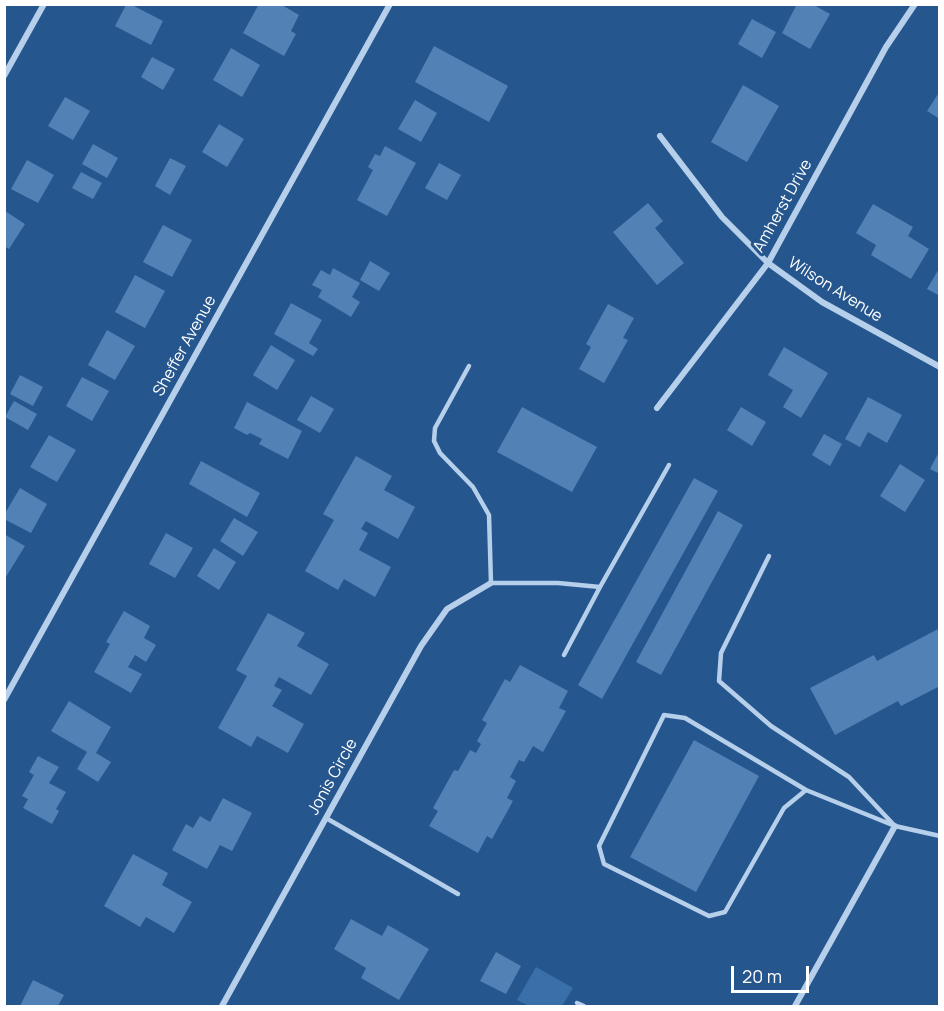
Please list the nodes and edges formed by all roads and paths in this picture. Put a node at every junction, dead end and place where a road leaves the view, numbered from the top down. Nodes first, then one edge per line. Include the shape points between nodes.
1 (44, 4) edge
2 (390, 4) edge
3 (915, 4) edge
4 (4, 76) edge
5 (660, 136) dead end
6 (768, 263) junction
7 (469, 366) dead end
8 (939, 368) edge
9 (657, 408) dead end
10 (669, 465) dead end
11 (769, 556) dead end
12 (491, 583) junction
13 (600, 587) junction
14 (564, 655) dead end
15 (4, 700) edge
16 (806, 790) junction
17 (326, 818) junction
18 (895, 826) junction
19 (939, 836) edge
20 (458, 894) dead end
21 (577, 1003) dead end
22 (222, 1006) edge
23 (584, 1006) edge
24 (795, 1006) edge

1 - 4 street
2 - 15 street, Sheffer Avenue
3 - 6 street, Amherst Drive via 886,47
5 - 6 street, Wilson Avenue via 722,217
6 - 8 street, Wilson Avenue via 822,302
6 - 9 street, Amherst Drive
7 - 12 lane via 435,428 434,441 440,453 473,487 489,515
10 - 13 lane
11 - 18 lane via 721,653 719,681 771,726 849,777
12 - 13 lane
12 - 17 street, Jonis Circle via 447,609 421,645
13 - 14 lane
16 - 16 lane via 784,808 724,912 709,916 604,864 599,846 664,715 685,718
16 - 18 lane
17 - 20 lane
17 - 22 street, Jonis Circle
18 - 19 lane
18 - 24 street
21 - 23 lane

